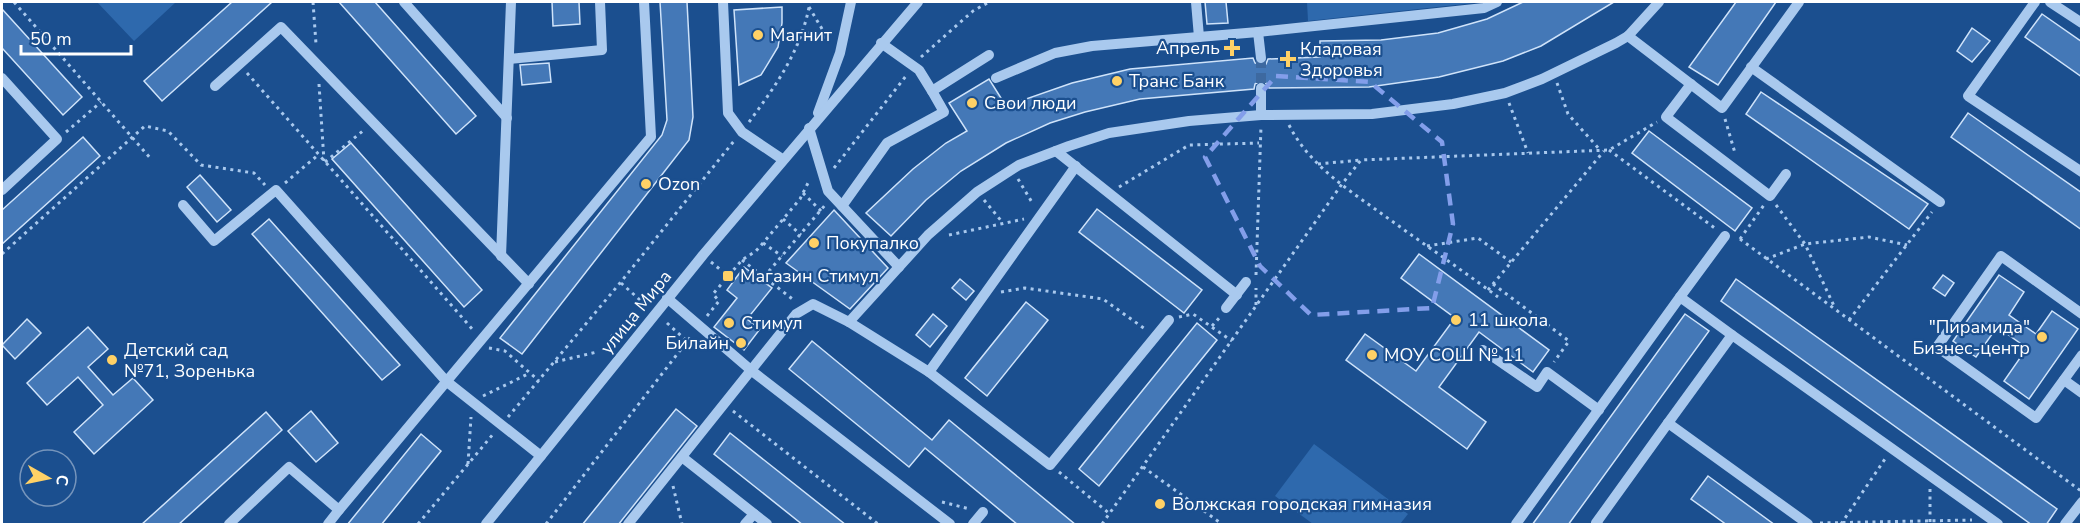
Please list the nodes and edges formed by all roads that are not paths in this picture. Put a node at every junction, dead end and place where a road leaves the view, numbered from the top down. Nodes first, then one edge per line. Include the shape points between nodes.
1 (404, 2) edge
2 (511, 2) edge
3 (600, 2) edge
4 (644, 2) edge
5 (723, 2) edge
6 (851, 2) edge
7 (918, 2) edge
8 (1196, 2) edge
9 (1497, 2) edge
10 (1659, 2) edge
11 (1799, 2) edge
12 (2035, 2) edge
13 (2050, 2) edge
14 (2082, 23) edge
15 (1258, 32) junction
16 (1628, 36) junction
17 (1199, 37) junction
18 (881, 43) junction
19 (989, 55) dead end
20 (509, 58) junction
21 (1261, 58) tunnel mouth
22 (1751, 67) junction
23 (2, 78) edge
24 (996, 78) dead end
25 (1690, 84) junction
26 (215, 86) dead end
27 (1262, 88) tunnel mouth
28 (932, 91) junction
29 (1261, 115) junction
30 (507, 118) junction
31 (812, 125) junction
32 (1056, 151) junction
33 (782, 159) junction
34 (1076, 166) junction
35 (2082, 172) edge
36 (1786, 174) dead end
37 (2, 190) edge
38 (1940, 202) road end
39 (183, 205) dead end
40 (842, 206) junction
41 (1725, 236) road end
42 (501, 256) junction
43 (899, 267) junction
44 (1246, 282) dead end
45 (529, 284) junction
46 (1237, 295) junction
47 (1680, 297) junction
48 (667, 298) junction
49 (1226, 308) dead end
50 (2082, 314) edge
51 (1169, 320) road end
52 (849, 322) junction
53 (1732, 334) junction
54 (1483, 350) dead end
55 (2082, 355) edge
56 (752, 371) junction
57 (929, 372) junction
58 (2064, 380) junction
59 (446, 381) junction
60 (2082, 393) edge
61 (1599, 410) junction
62 (1668, 423) junction
63 (541, 456) junction
64 (682, 457) junction
65 (2082, 502) edge
66 (339, 510) junction
67 (983, 512) road end
68 (754, 514) junction
69 (1995, 522) edge
70 (2072, 522) edge
71 (1807, 524) edge
72 (229, 525) edge
73 (328, 525) edge
74 (486, 525) edge
75 (628, 525) edge
76 (745, 525) edge
77 (768, 525) edge
78 (950, 525) edge
79 (973, 525) edge
80 (1516, 525) edge
81 (1598, 525) edge

1 - 30 street
2 - 20 street
3 - 20 street via 602,50
4 - 45 street via 651,137
5 - 33 street via 728,113 742,132
6 - 31 street, улица Мира via 840,53
7 - 18 street, улица Мира
8 - 17 street
9 - 15 street via 1484,8
10 - 16 street
11 - 22 street
12 - 35 street via 1968,96
13 - 14 street
15 - 17 street
15 - 21 street
16 - 25 street
16 - 29 street via 1505,93 1372,114
17 - 24 street via 1055,52
18 - 28 street via 919,70
18 - 31 street, улица Мира
19 - 28 street
20 - 30 street
22 - 25 street via 1722,108
22 - 38 street
23 - 37 street via 57,139
25 - 36 street via 1666,117 1770,196
26 - 42 street via 281,27
27 - 29 street
28 - 40 street via 944,112 887,143
29 - 32 street via 1109,133
30 - 42 street
31 - 33 street, улица Мира
31 - 40 street via 828,191
32 - 34 street
32 - 43 street via 1012,170 977,192
33 - 48 street, улица Мира
34 - 46 street
34 - 57 street
39 - 59 street via 214,241 274,191
40 - 43 street
41 - 47 street
42 - 45 street
43 - 52 street
44 - 46 street
45 - 59 street
46 - 49 street
47 - 53 street
47 - 61 street
48 - 56 street
48 - 63 street, улица Мира
50 - 58 street via 2001,256 1937,347 2036,418
51 - 57 street via 1050,465
52 - 56 street via 813,304 796,314
52 - 57 street
53 - 62 street
53 - 69 street
54 - 61 street via 1537,387 1548,372
55 - 58 street
56 - 64 street
56 - 78 street
58 - 60 street
59 - 63 street
59 - 66 street
61 - 80 street
62 - 71 street
62 - 81 street
63 - 74 street, улица Мира
64 - 68 street
64 - 75 street
65 - 70 street
66 - 72 street via 289,467
66 - 73 street
67 - 79 street
68 - 76 street
68 - 77 street

